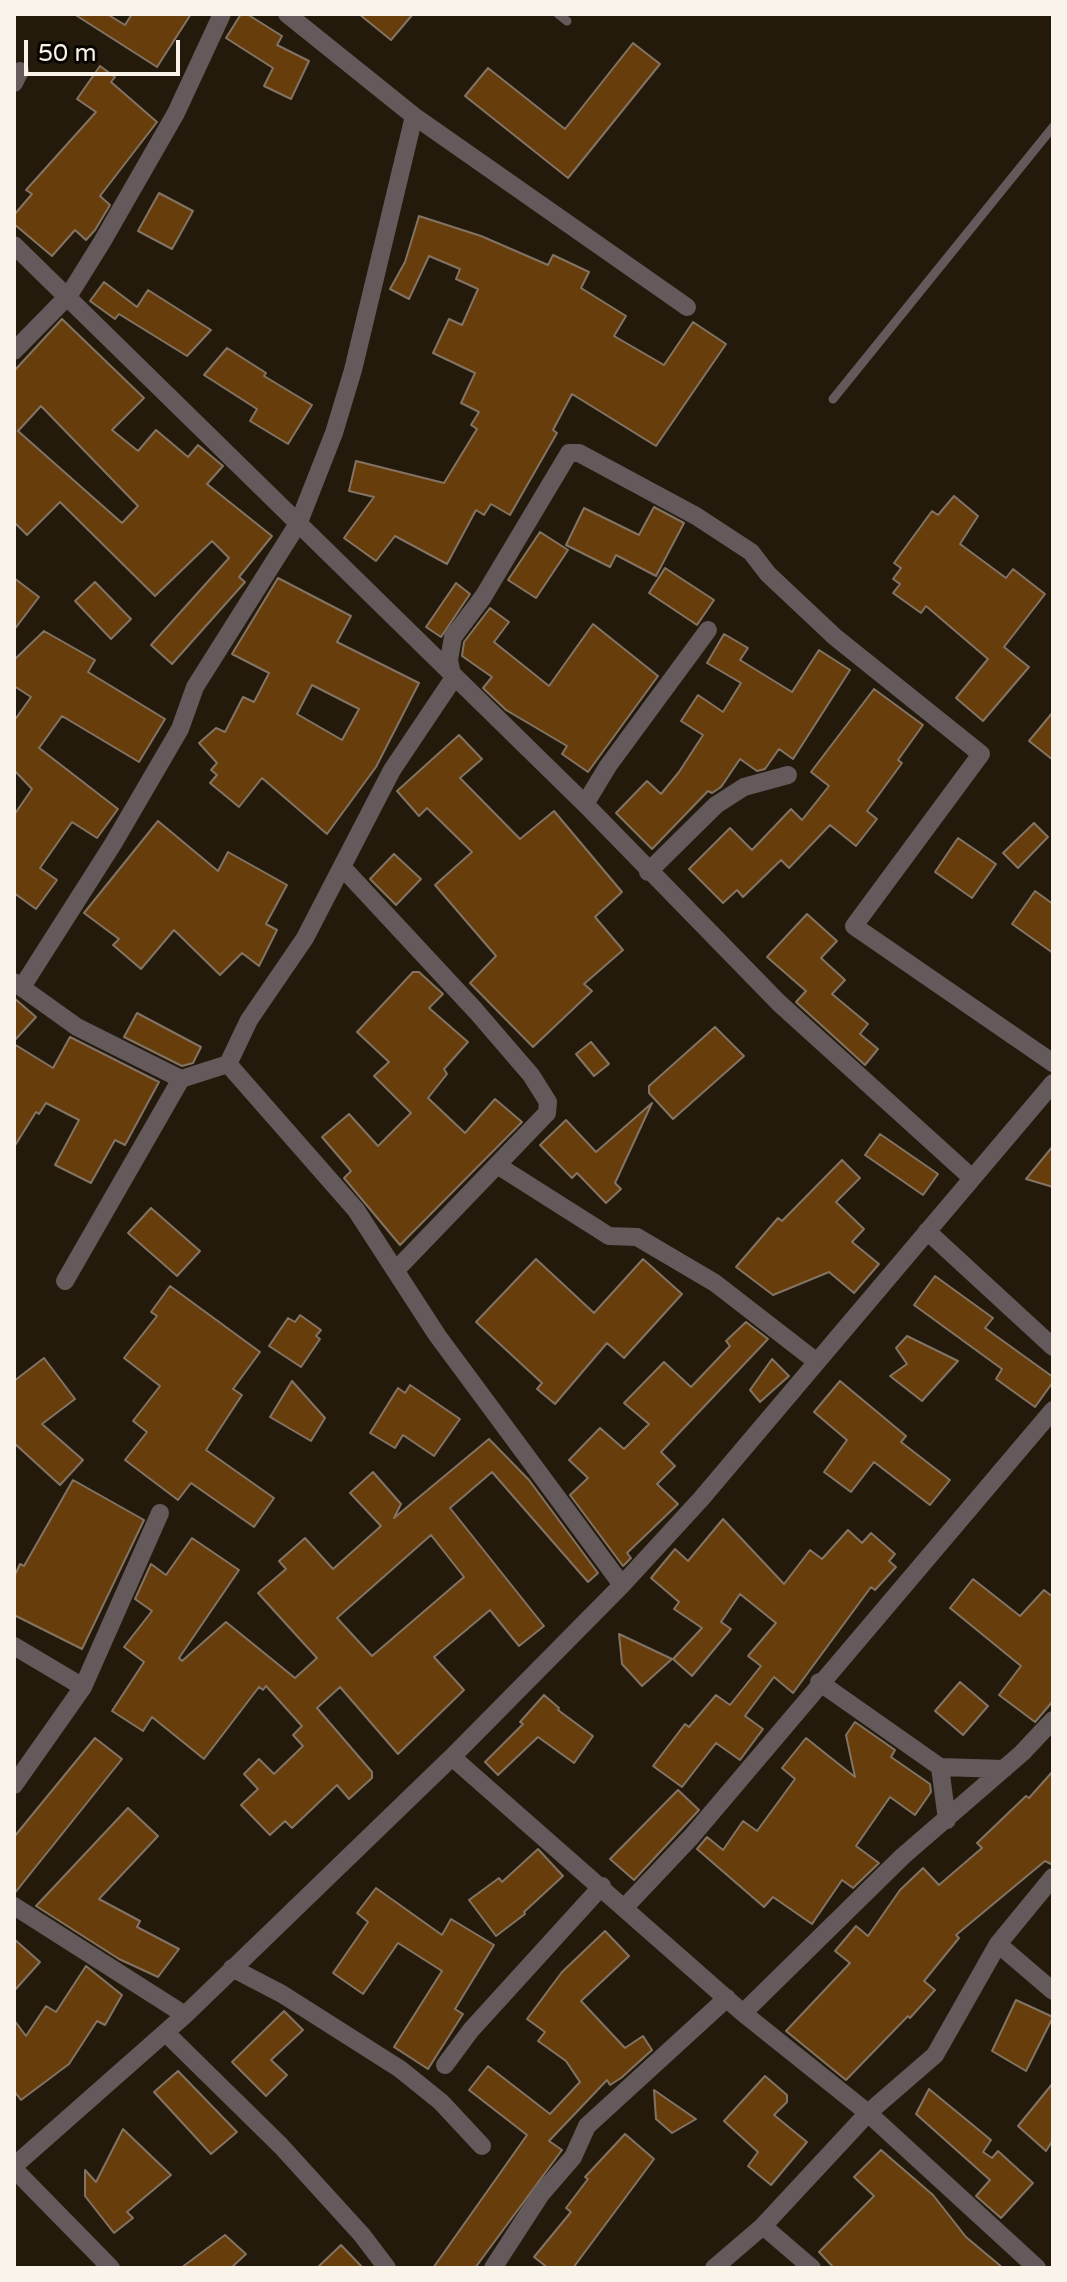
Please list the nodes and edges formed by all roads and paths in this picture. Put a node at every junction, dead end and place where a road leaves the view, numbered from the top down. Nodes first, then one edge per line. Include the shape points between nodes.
1 (222, 14) edge
2 (287, 14) edge
3 (558, 14) edge
4 (567, 21) dead end
5 (414, 116) junction
6 (1053, 127) edge
7 (14, 245) edge
8 (69, 295) junction
9 (687, 307) dead end
10 (14, 351) edge
11 (833, 399) dead end
12 (299, 522) junction
13 (708, 630) dead end
14 (453, 679) junction
15 (788, 775) dead end
16 (585, 804) junction
17 (342, 867) junction
18 (648, 872) junction
19 (18, 984) edge
20 (1053, 1063) edge
21 (228, 1064) junction
22 (181, 1079) junction
23 (1053, 1083) edge
24 (497, 1165) junction
25 (972, 1178) junction
26 (927, 1231) junction
27 (396, 1270) junction
28 (65, 1281) dead end
29 (1053, 1347) edge
30 (817, 1362) junction
31 (1053, 1410) edge
32 (160, 1513) dead end
33 (622, 1585) junction
34 (14, 1646) edge
35 (819, 1682) junction
36 (83, 1687) junction
37 (1053, 1720) edge
38 (452, 1757) junction
39 (940, 1767) junction
40 (1004, 1769) junction
41 (14, 1785) edge
42 (947, 1820) junction
43 (1053, 1877) edge
44 (602, 1886) junction
45 (14, 1906) edge
46 (624, 1908) junction
47 (998, 1944) junction
48 (232, 1968) junction
49 (1053, 1991) edge
50 (727, 1998) junction
51 (743, 2013) junction
52 (185, 2015) junction
53 (166, 2033) junction
54 (445, 2065) dead end
55 (868, 2113) junction
56 (482, 2146) dead end
57 (14, 2168) edge
58 (763, 2226) junction
59 (111, 2268) edge
60 (387, 2268) edge
61 (493, 2268) edge
62 (714, 2268) edge
63 (812, 2268) edge
64 (1037, 2268) edge

1 - 8 street via 176,113
2 - 5 street
3 - 4 lane
5 - 9 street
5 - 12 street via 353,370
6 - 11 lane
7 - 8 street
8 - 10 street
8 - 12 street
12 - 14 street
12 - 19 street via 195,687 180,729 113,844
13 - 16 street
14 - 16 street
14 - 17 street via 392,770
14 - 20 street via 453,637 483,597 569,453 636,482 726,534 751,552 835,637 981,754 854,926
15 - 18 street via 744,787 716,805
16 - 18 street
17 - 21 street
17 - 24 street via 545,1094 547,1113
18 - 25 street via 779,1003
19 - 22 street via 77,1027
21 - 22 street
21 - 27 street via 356,1210
22 - 28 street
23 - 25 street
24 - 27 street
24 - 30 street via 609,1236 637,1237 715,1283
25 - 26 street
26 - 29 street
26 - 30 street
27 - 33 street via 446,1347
30 - 33 street
31 - 35 street
32 - 36 street
33 - 38 street
34 - 36 street
35 - 39 street
35 - 46 street via 692,1836
36 - 41 street
37 - 40 street
38 - 44 street
38 - 48 street
39 - 40 street
39 - 42 street
40 - 42 street
42 - 51 street via 903,1856
43 - 47 street
44 - 46 street
44 - 54 street
45 - 52 street
46 - 50 street
47 - 49 street
47 - 55 street via 935,2055
48 - 52 street
48 - 56 street via 400,2069 441,2102
50 - 51 street
50 - 61 street via 587,2126 573,2157 541,2194
51 - 55 street
52 - 53 street
53 - 57 street
53 - 60 street via 281,2146
55 - 58 street
55 - 64 street
57 - 59 street
58 - 62 street
58 - 63 street

